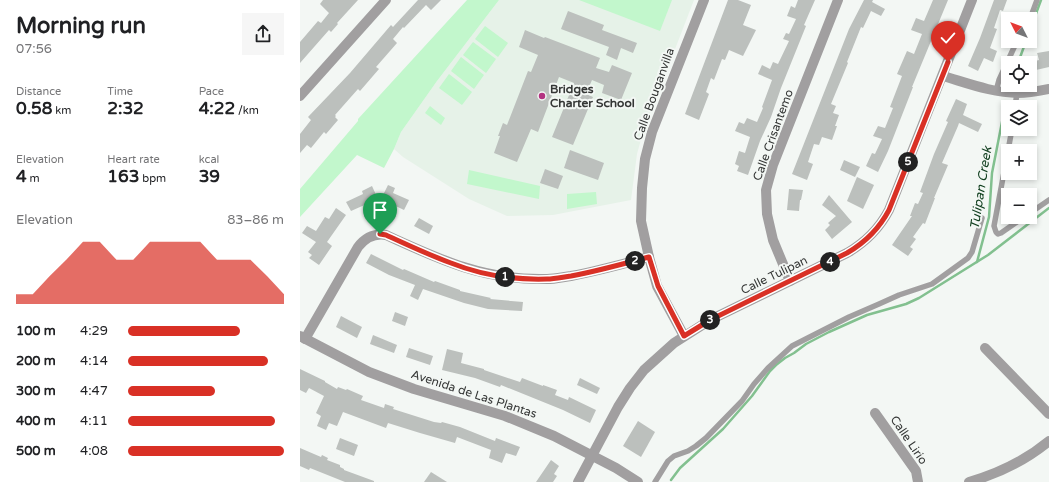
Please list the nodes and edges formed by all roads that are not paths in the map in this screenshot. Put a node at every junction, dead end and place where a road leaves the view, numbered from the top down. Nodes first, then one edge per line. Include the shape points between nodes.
1 (386, 0) edge
2 (704, 0) edge
3 (838, 0) edge
4 (972, 0) edge
5 (1037, 0) edge
6 (1033, 12) edge
7 (1014, 48) edge
8 (943, 76) junction
9 (1049, 89) edge
10 (996, 91) junction
11 (1017, 93) junction
12 (300, 96) edge
13 (1016, 100) edge
14 (1011, 136) edge
15 (1001, 188) edge
16 (1001, 188) edge
17 (1049, 200) edge
18 (1037, 208) edge
19 (982, 218) dead end
20 (1014, 224) edge
21 (649, 257) junction
22 (790, 281) junction
23 (684, 336) junction
24 (302, 337) edge
25 (985, 348) dead end
26 (875, 414) dead end
27 (1049, 414) edge
28 (1049, 441) edge
29 (592, 455) junction
30 (990, 479) edge
31 (578, 482) edge
32 (638, 482) edge
33 (655, 482) edge
34 (918, 482) edge
35 (969, 482) edge

1 - 12 street
2 - 21 street, Calle Bouganvilla via 652,132 645,159 641,221
3 - 22 street, Calle Crisantemo via 773,165 766,190 767,214
4 - 8 street, Calle Tulipan
5 - 6 lane
7 - 10 lane
8 - 10 street
8 - 22 street, Calle Tulipan via 889,210 880,225 860,246
9 - 11 street
10 - 11 street
11 - 13 lane
14 - 15 lane
16 - 20 lane via 994,226 996,232 1001,233
17 - 18 lane
19 - 33 lane via 968,258 932,284 885,301 792,346 768,368 742,401 706,438 668,461
21 - 23 street, Calle Bouganvilla via 658,286
21 - 24 street via 592,272 557,278 523,279 461,267 386,235 374,235 358,247
22 - 23 street, Calle Tulipan via 710,320
23 - 29 street, Calle Tulipan via 644,370 630,388
24 - 29 street, Avenida de Las Plantas via 369,372 414,389 505,416
25 - 27 street
26 - 34 street, Calle Lirio via 916,471
28 - 30 street
29 - 31 street, Calle Tulipan
29 - 32 street, Avenida de Las Plantas
30 - 35 street

